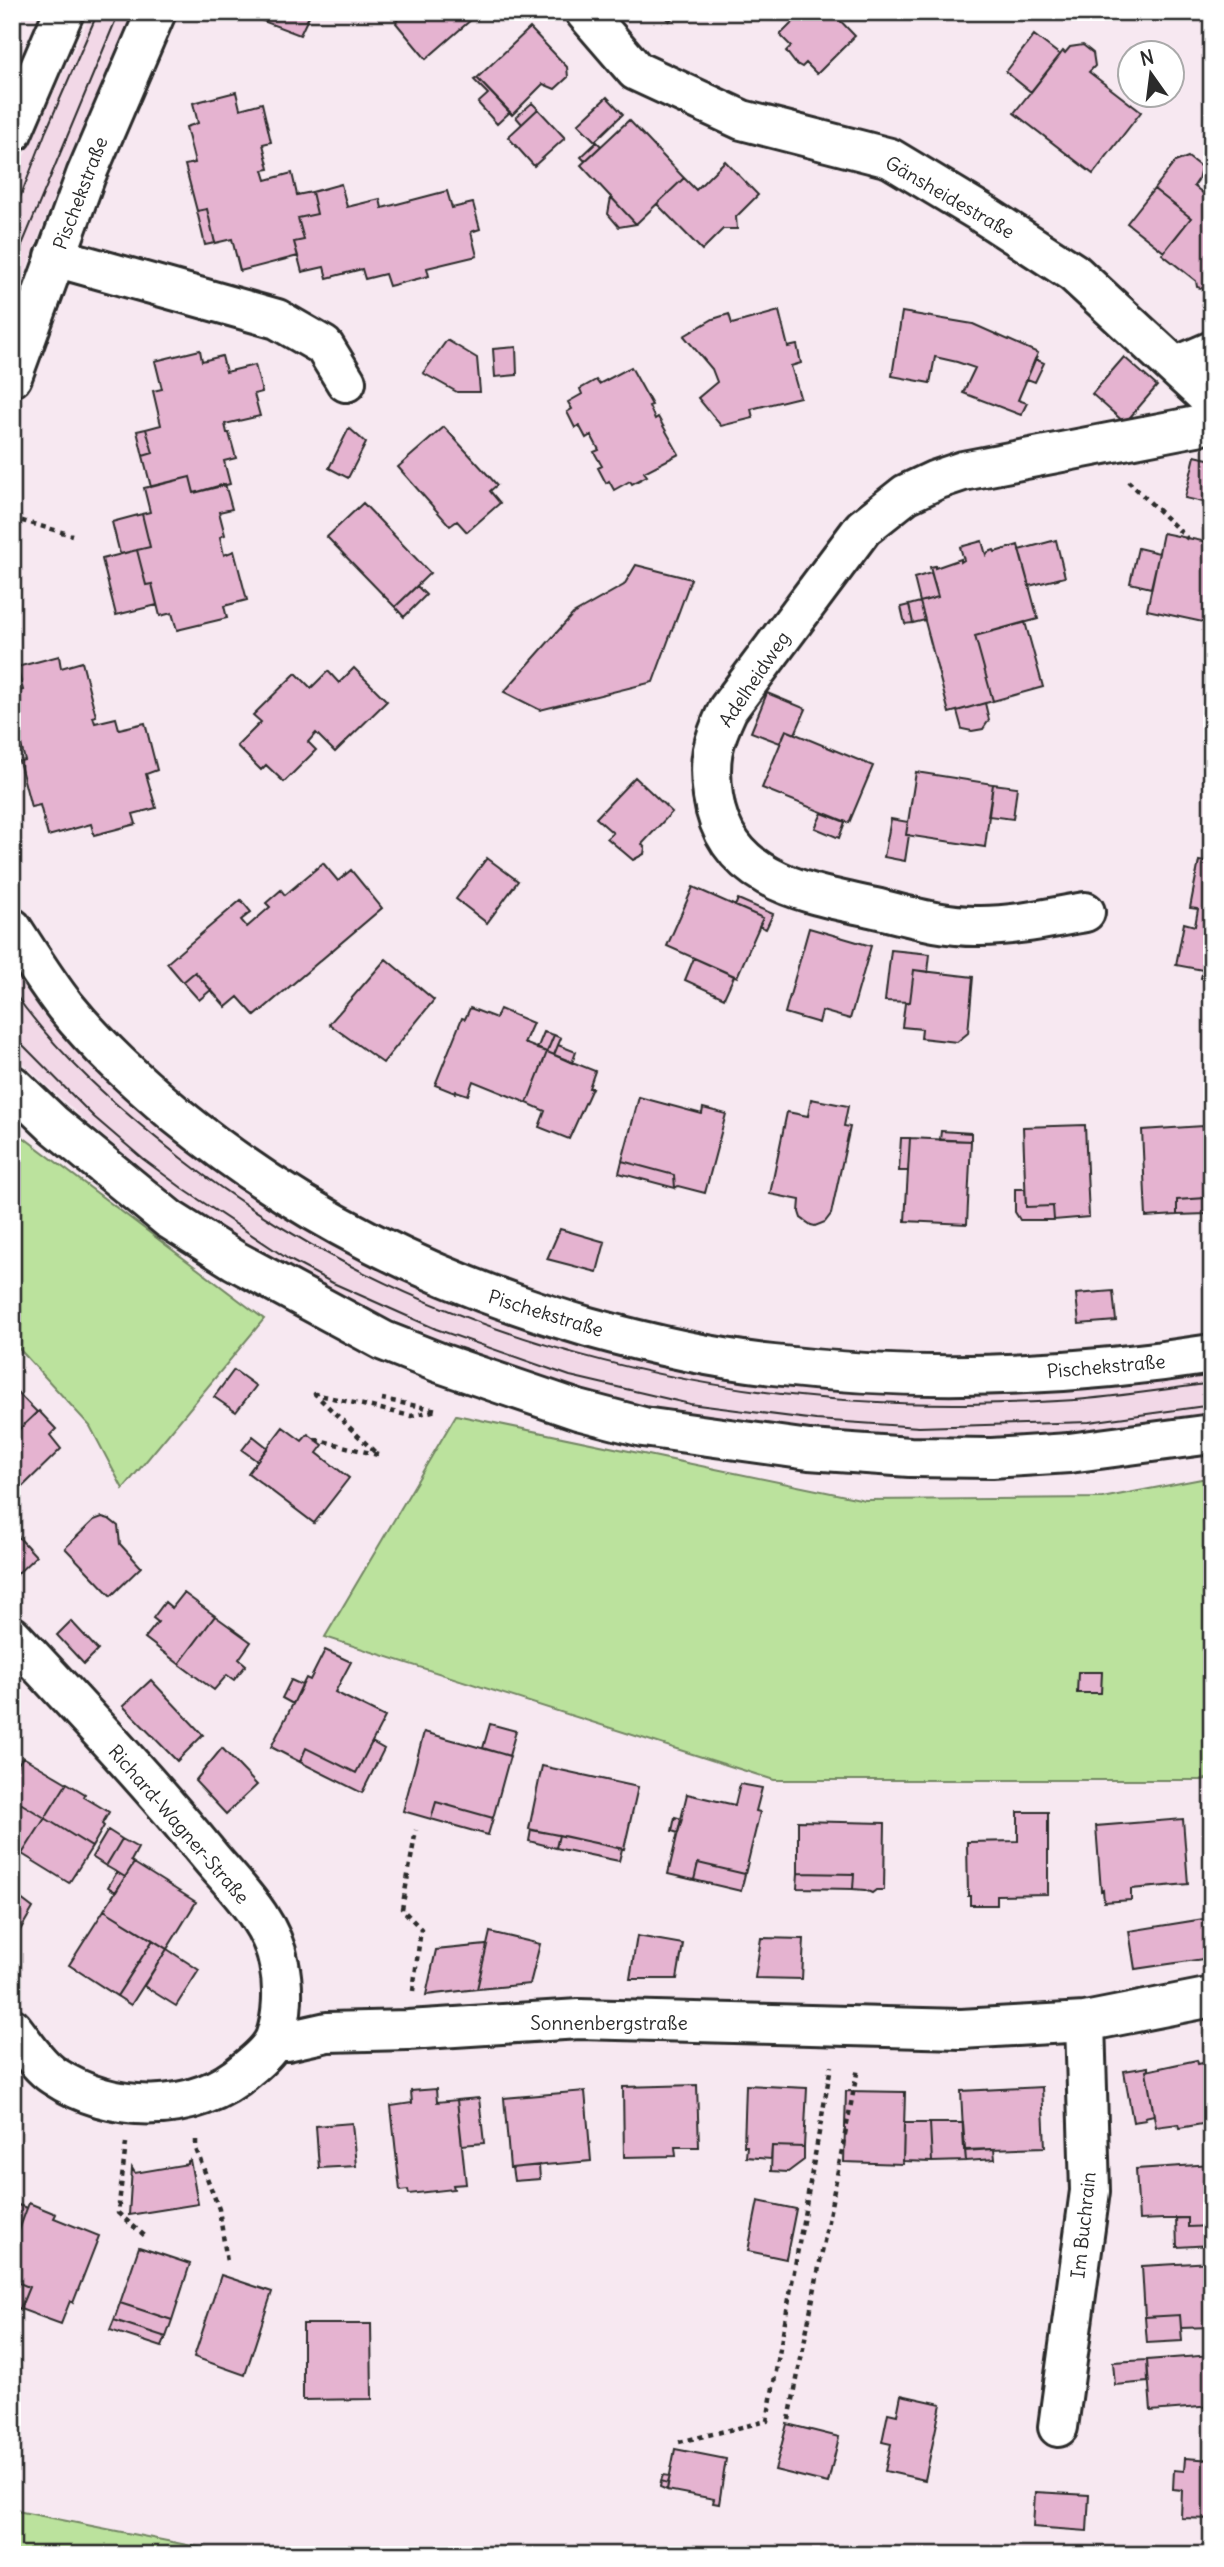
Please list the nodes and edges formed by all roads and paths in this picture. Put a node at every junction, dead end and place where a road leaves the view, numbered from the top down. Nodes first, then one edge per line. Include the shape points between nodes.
1 (64, 12) edge
2 (156, 12) edge
3 (585, 12) edge
4 (12, 134) edge
5 (55, 257) junction
6 (1212, 351) edge
7 (1177, 366) junction
8 (12, 377) edge
9 (346, 382) dead end
10 (1212, 401) edge
11 (1212, 423) edge
12 (1091, 447) junction
13 (15, 519) edge
14 (72, 535) dead end
15 (1188, 538) dead end
16 (12, 549) edge
17 (1085, 912) dead end
18 (12, 928) edge
19 (12, 1085) edge
20 (1212, 1354) edge
21 (382, 1399) dead end
22 (1212, 1434) edge
23 (315, 1439) dead end
24 (12, 1636) edge
25 (416, 1830) dead end
26 (1212, 1997) edge
27 (1086, 2022) junction
28 (852, 2027) junction
29 (12, 2028) edge
30 (408, 2030) junction
31 (274, 2040) junction
32 (130, 2104) junction
33 (195, 2149) dead end
34 (145, 2236) dead end
35 (227, 2262) dead end
36 (789, 2420) dead end
37 (1058, 2427) dead end
38 (679, 2442) dead end

1 - 4 street
2 - 5 street, Pischekstraße
3 - 7 street, Gänsheidestraße via 636,71 742,120 890,158 1074,272
5 - 8 street, Pischekstraße
5 - 9 street via 278,319 324,346
6 - 7 street
7 - 10 street, Gänsheidestraße
11 - 12 street, Adelheidweg
12 - 15 path
12 - 17 street, Adelheidweg via 963,471 906,494 886,509 863,528 728,709 709,761 716,817 731,846 757,869 789,887 977,927
13 - 14 path
13 - 16 path via 17,538
18 - 20 street, Pischekstraße via 65,1006 96,1040 205,1138 325,1219 482,1293 611,1333 709,1356 847,1372 994,1375 1147,1364
19 - 22 street via 169,1219 268,1280 384,1341 579,1410 643,1427 809,1450 910,1457 1069,1453
21 - 23 path via 437,1410 411,1416 315,1394 378,1455
24 - 31 street, Richard-Wagner-Straße via 170,1807 264,1925 279,1964 281,2002
25 - 30 path via 402,1909 421,1929
26 - 27 street, Sonnenbergstraße
27 - 28 street, Sonnenbergstraße via 961,2029
27 - 37 street, Im Buchrain via 1090,2191
28 - 30 street, Sonnenbergstraße via 579,2019
28 - 36 path
28 - 38 path via 767,2421
29 - 32 street via 51,2074 71,2086
30 - 31 street, Sonnenbergstraße via 327,2032
31 - 32 street via 236,2080 216,2089 174,2103
32 - 34 path via 118,2213
33 - 35 path via 219,2208

